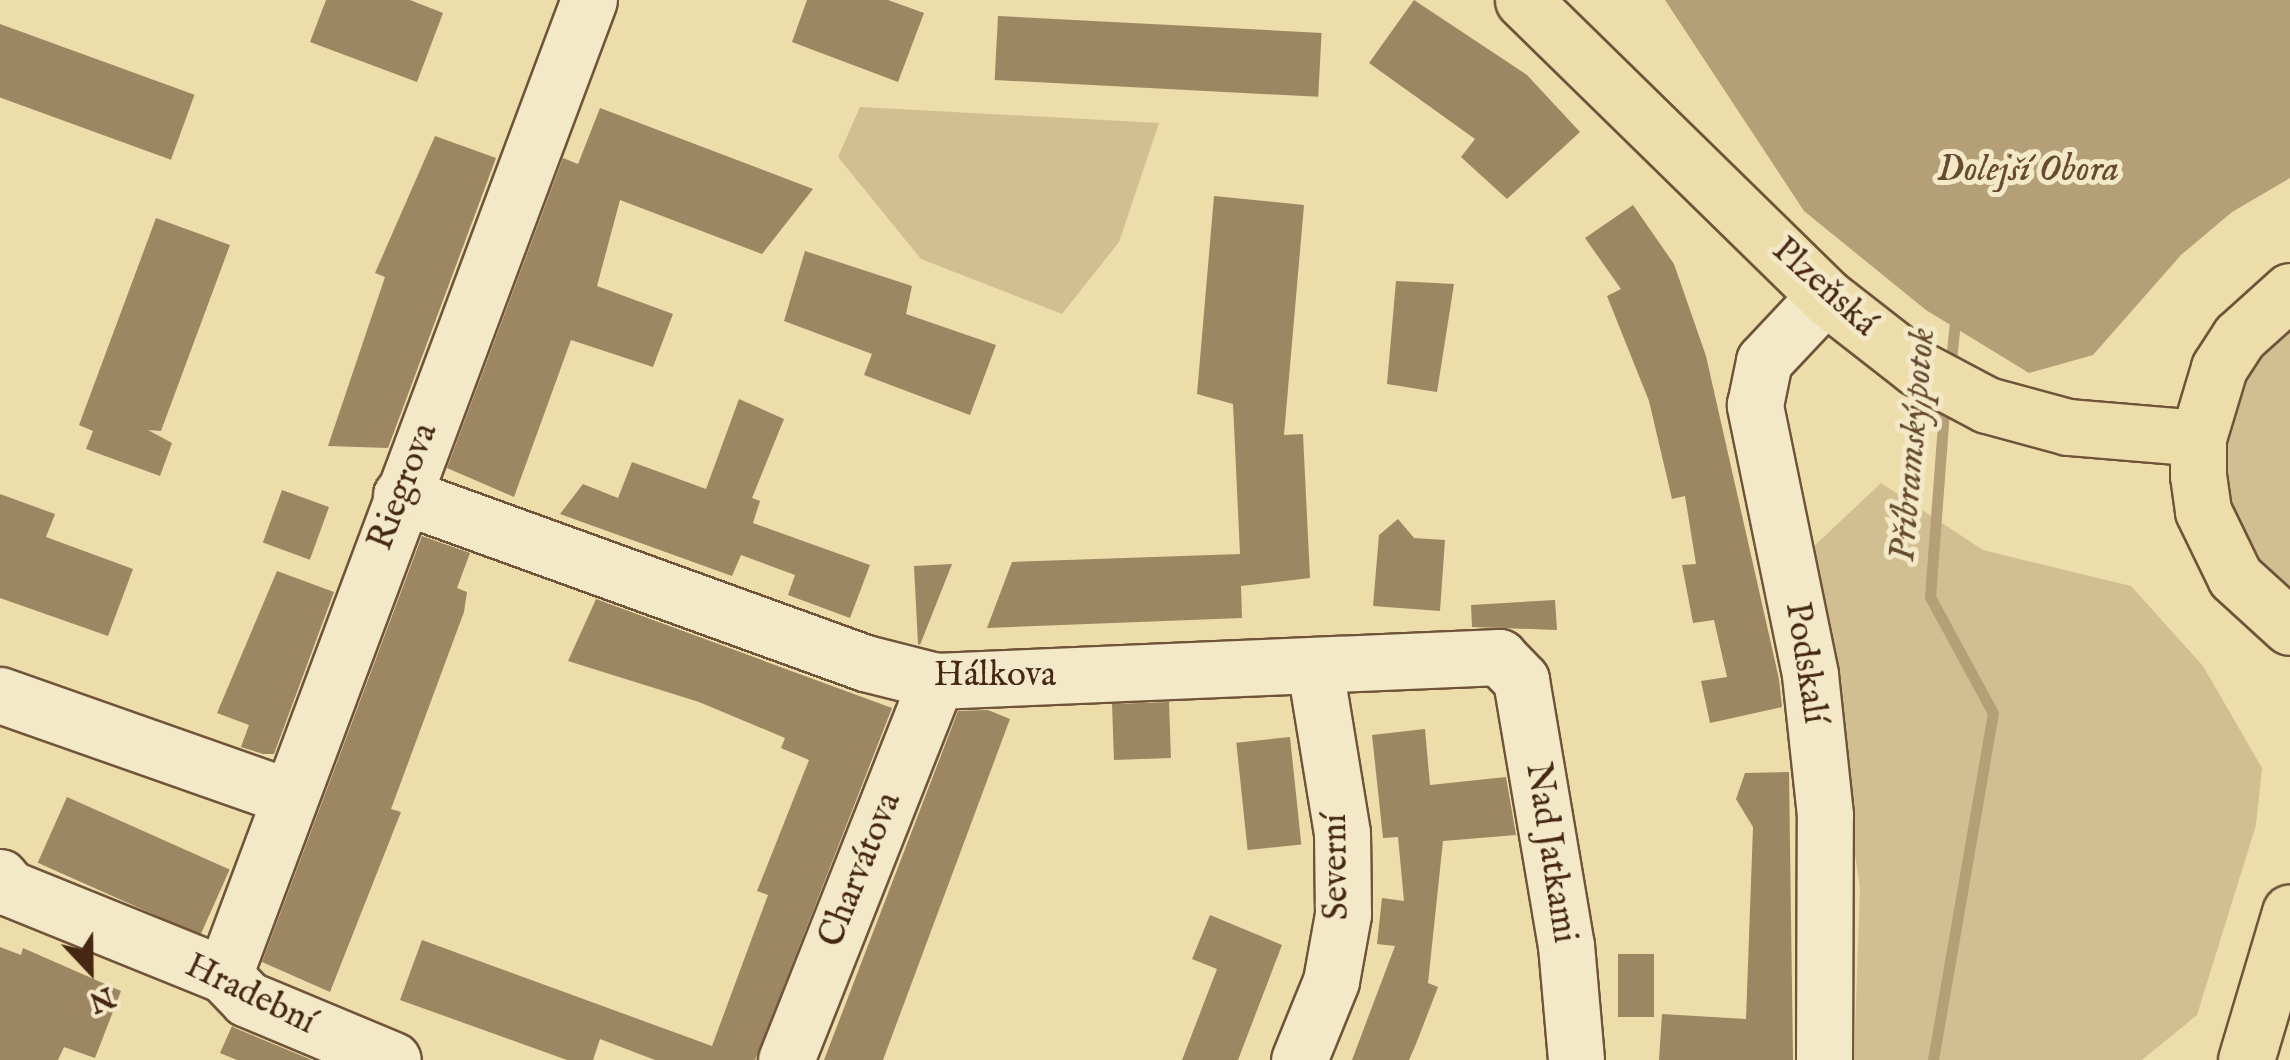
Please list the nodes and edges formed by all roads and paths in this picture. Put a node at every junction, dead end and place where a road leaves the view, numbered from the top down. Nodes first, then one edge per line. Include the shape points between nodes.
1 (590, 0) edge
2 (1523, 0) edge
3 (2290, 292) edge
4 (1826, 296) junction
5 (2198, 438) junction
6 (401, 495) junction
7 (2290, 627) edge
8 (1499, 657) joint
9 (1315, 669) junction
10 (936, 680) junction
11 (0, 695) edge
12 (287, 796) junction
13 (0, 877) edge
14 (2290, 912) edge
15 (204, 968) junction
16 (393, 1060) edge
17 (786, 1060) edge
18 (1299, 1060) edge
19 (1576, 1060) edge
20 (1824, 1060) edge
21 (2246, 1060) edge

1 - 6 street, Riegrova
2 - 4 main road, Plzeňská
3 - 5 main road via 2239,338 2220,368
4 - 5 main road, Plzeňská via 1918,368 1988,405 2068,427
4 - 20 street, Podskalí via 1764,361 1755,405 1810,674 1822,780
5 - 7 main road via 2204,511 2216,545 2247,590
6 - 10 street, Hálkova via 865,663
6 - 12 street, Riegrova
8 - 9 street, Hálkova
8 - 19 street, Nad Jatkami via 1521,680 1566,945
9 - 10 street, Hálkova
9 - 18 street, Severní via 1342,833 1343,914 1331,981
10 - 17 street, Charvátova
11 - 12 street
12 - 15 street, Riegrova
13 - 15 street, Hradební via 9,888
14 - 21 main road
15 - 16 street, Hradební via 247,998

